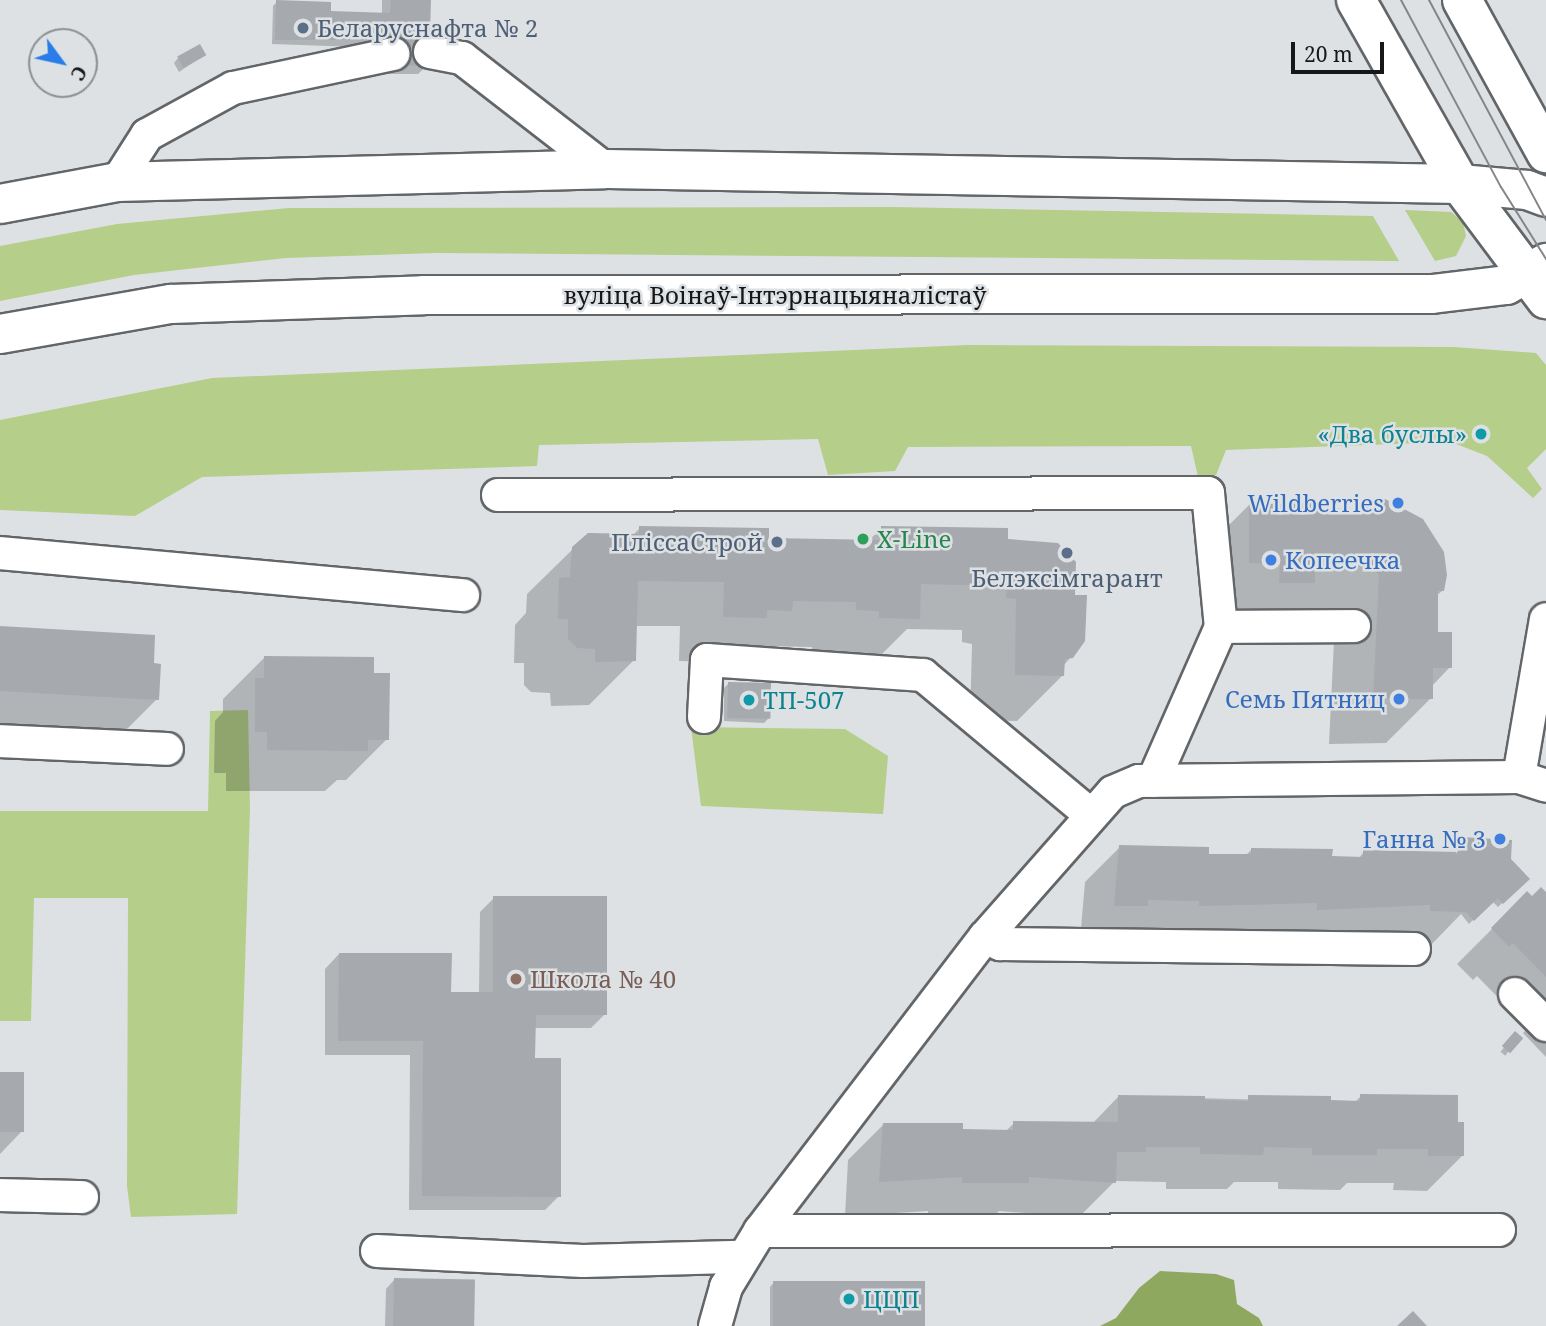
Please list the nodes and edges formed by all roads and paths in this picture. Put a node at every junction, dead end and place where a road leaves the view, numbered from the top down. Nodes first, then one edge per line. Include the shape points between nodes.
1 (1356, 0) edge
2 (1462, 0) edge
3 (430, 52) dead end
4 (393, 54) dead end
5 (1546, 153) edge
6 (605, 169) junction
7 (117, 182) junction
8 (1460, 184) junction
9 (1546, 197) edge
10 (0, 204) edge
11 (1540, 279) edge
12 (0, 334) edge
13 (498, 495) dead end
14 (0, 553) edge
15 (463, 595) dead end
16 (1546, 619) edge
17 (1354, 626) dead end
18 (1221, 627) junction
19 (704, 717) dead end
20 (0, 741) edge
21 (167, 749) dead end
22 (1153, 781) junction
23 (1532, 781) edge
24 (1091, 815) junction
25 (985, 937) junction
26 (1414, 949) dead end
27 (1515, 994) dead end
28 (1546, 1026) edge
29 (0, 1195) edge
30 (82, 1197) dead end
31 (1499, 1230) dead end
32 (761, 1231) junction
33 (377, 1251) dead end
34 (741, 1257) junction
35 (715, 1326) edge

1 - 8 main road
2 - 5 main road
3 - 6 lane via 462,58
4 - 7 lane via 233,88 147,135
6 - 7 main road
6 - 8 main road
7 - 10 main road
8 - 9 main road via 1527,190
8 - 11 main road
11 - 12 main road, вуліца Воінаў-Інтэрнацыяналістаў via 1374,296 424,295 196,303 79,317
13 - 18 lane via 1208,493
14 - 15 lane
16 - 23 lane
17 - 18 lane
18 - 22 lane
19 - 24 lane via 707,660 923,674
20 - 21 lane
22 - 23 lane
22 - 24 lane via 1139,781 1113,792
24 - 25 lane
25 - 26 lane via 1000,944
25 - 32 lane
27 - 28 lane
29 - 30 lane
31 - 32 lane
32 - 34 lane
33 - 34 lane via 583,1261
34 - 35 lane

